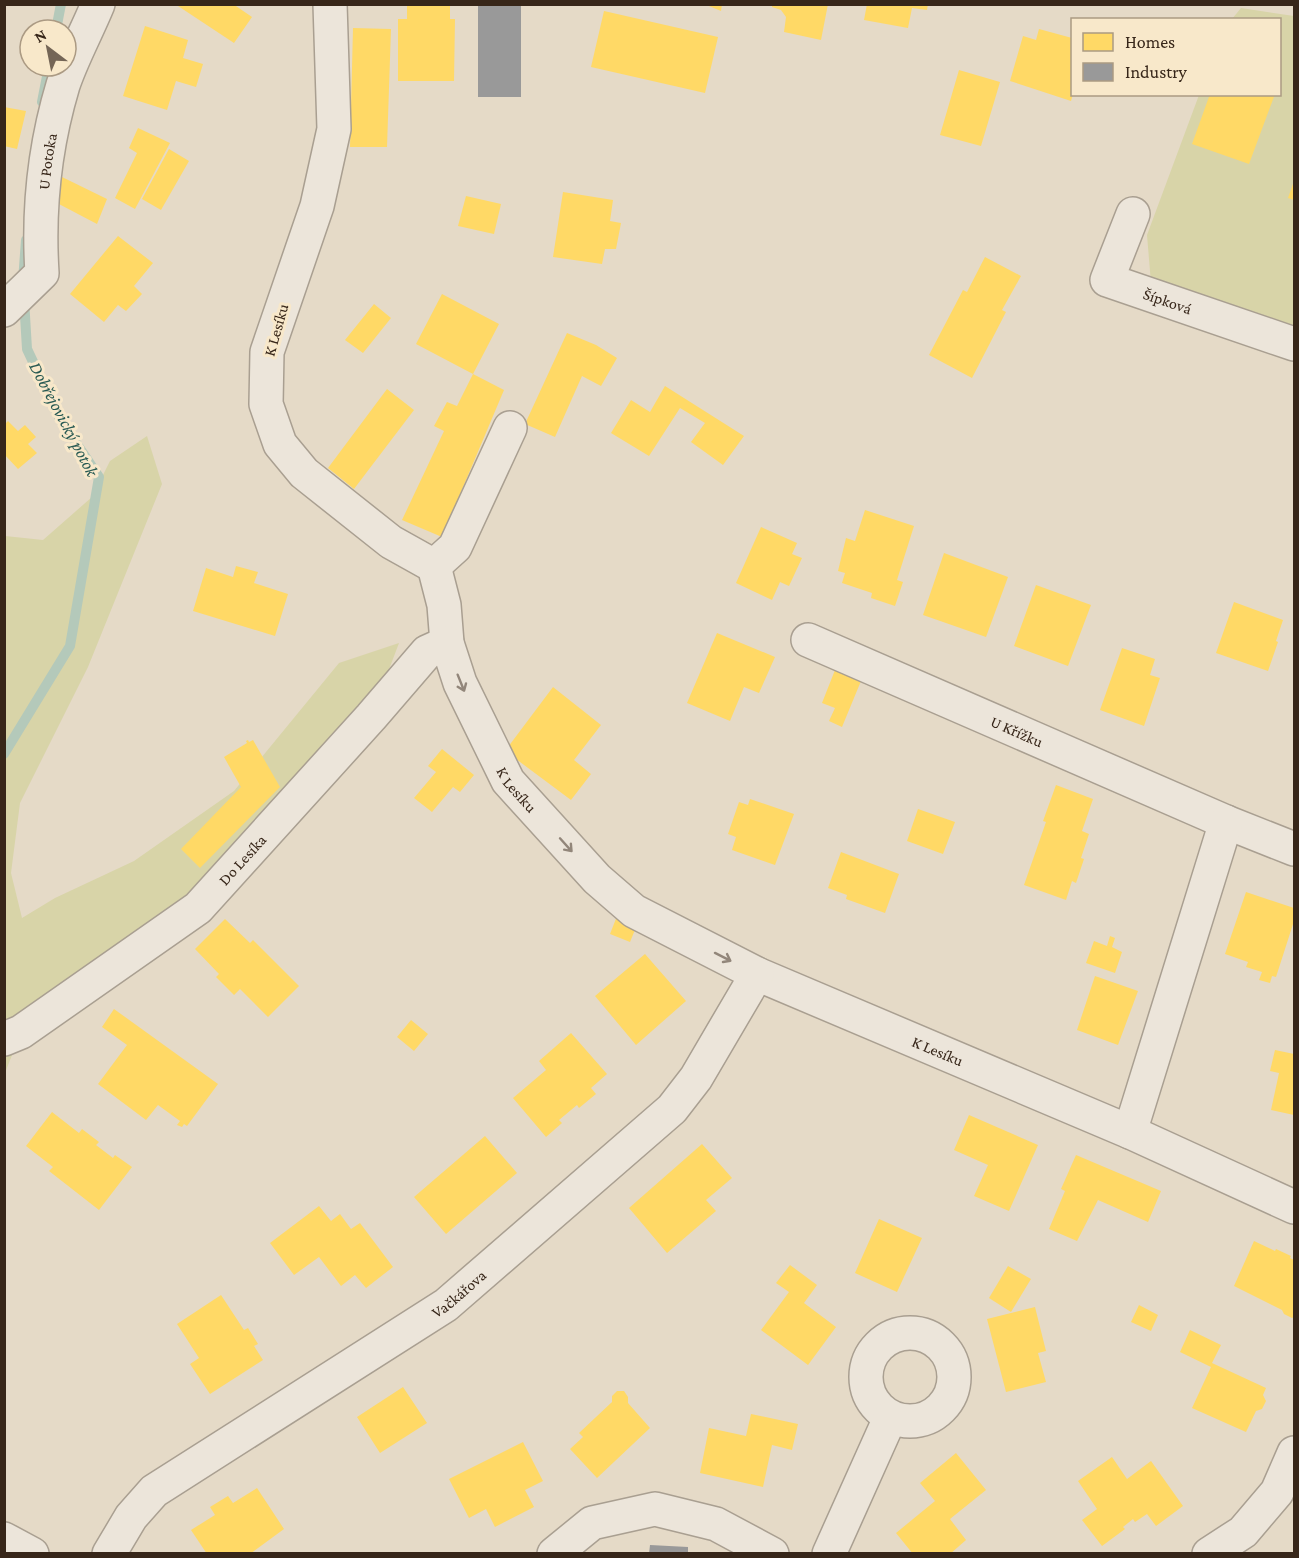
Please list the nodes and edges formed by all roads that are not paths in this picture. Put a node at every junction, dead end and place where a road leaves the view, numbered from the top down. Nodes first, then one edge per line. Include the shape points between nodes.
1 (98, 4) edge
2 (330, 4) edge
3 (1133, 213) dead end
4 (16, 299) edge
5 (1294, 344) edge
6 (510, 428) dead end
7 (434, 566) junction
8 (808, 640) dead end
9 (447, 643) junction
10 (1226, 822) junction
11 (1294, 849) edge
12 (756, 974) junction
13 (4, 1039) edge
14 (1130, 1132) junction
15 (1294, 1207) edge
16 (890, 1418) dead end
17 (1294, 1453) edge
18 (4, 1539) edge
19 (32, 1554) edge
20 (109, 1554) edge
21 (554, 1554) edge
22 (772, 1554) edge
23 (829, 1554) edge
24 (1209, 1554) edge

1 - 4 street, U Potoka via 64,85 47,153 40,239 42,273
2 - 7 street, K Lesíku via 334,129 317,207 267,352 266,404 280,444 304,473 391,542
3 - 5 street, Šípková via 1107,280
6 - 7 street via 455,547
7 - 9 street, K Lesíku via 444,605
8 - 10 street, U Křížku
9 -> 12 street, K Lesíku via 460,682 508,781 597,879 634,911
9 - 13 street, Do Lesíka via 427,652 198,908 21,1032
10 - 11 street, U Křížku
10 - 14 street
12 - 14 street, K Lesíku
12 - 20 street, Vačkářova via 696,1077 672,1108 446,1305 154,1491 131,1517
14 - 15 street, K Lesíku
16 - 23 street
17 - 24 street via 1277,1492 1264,1508 1243,1532
18 - 19 street
21 - 22 street via 592,1523 655,1509 716,1524

